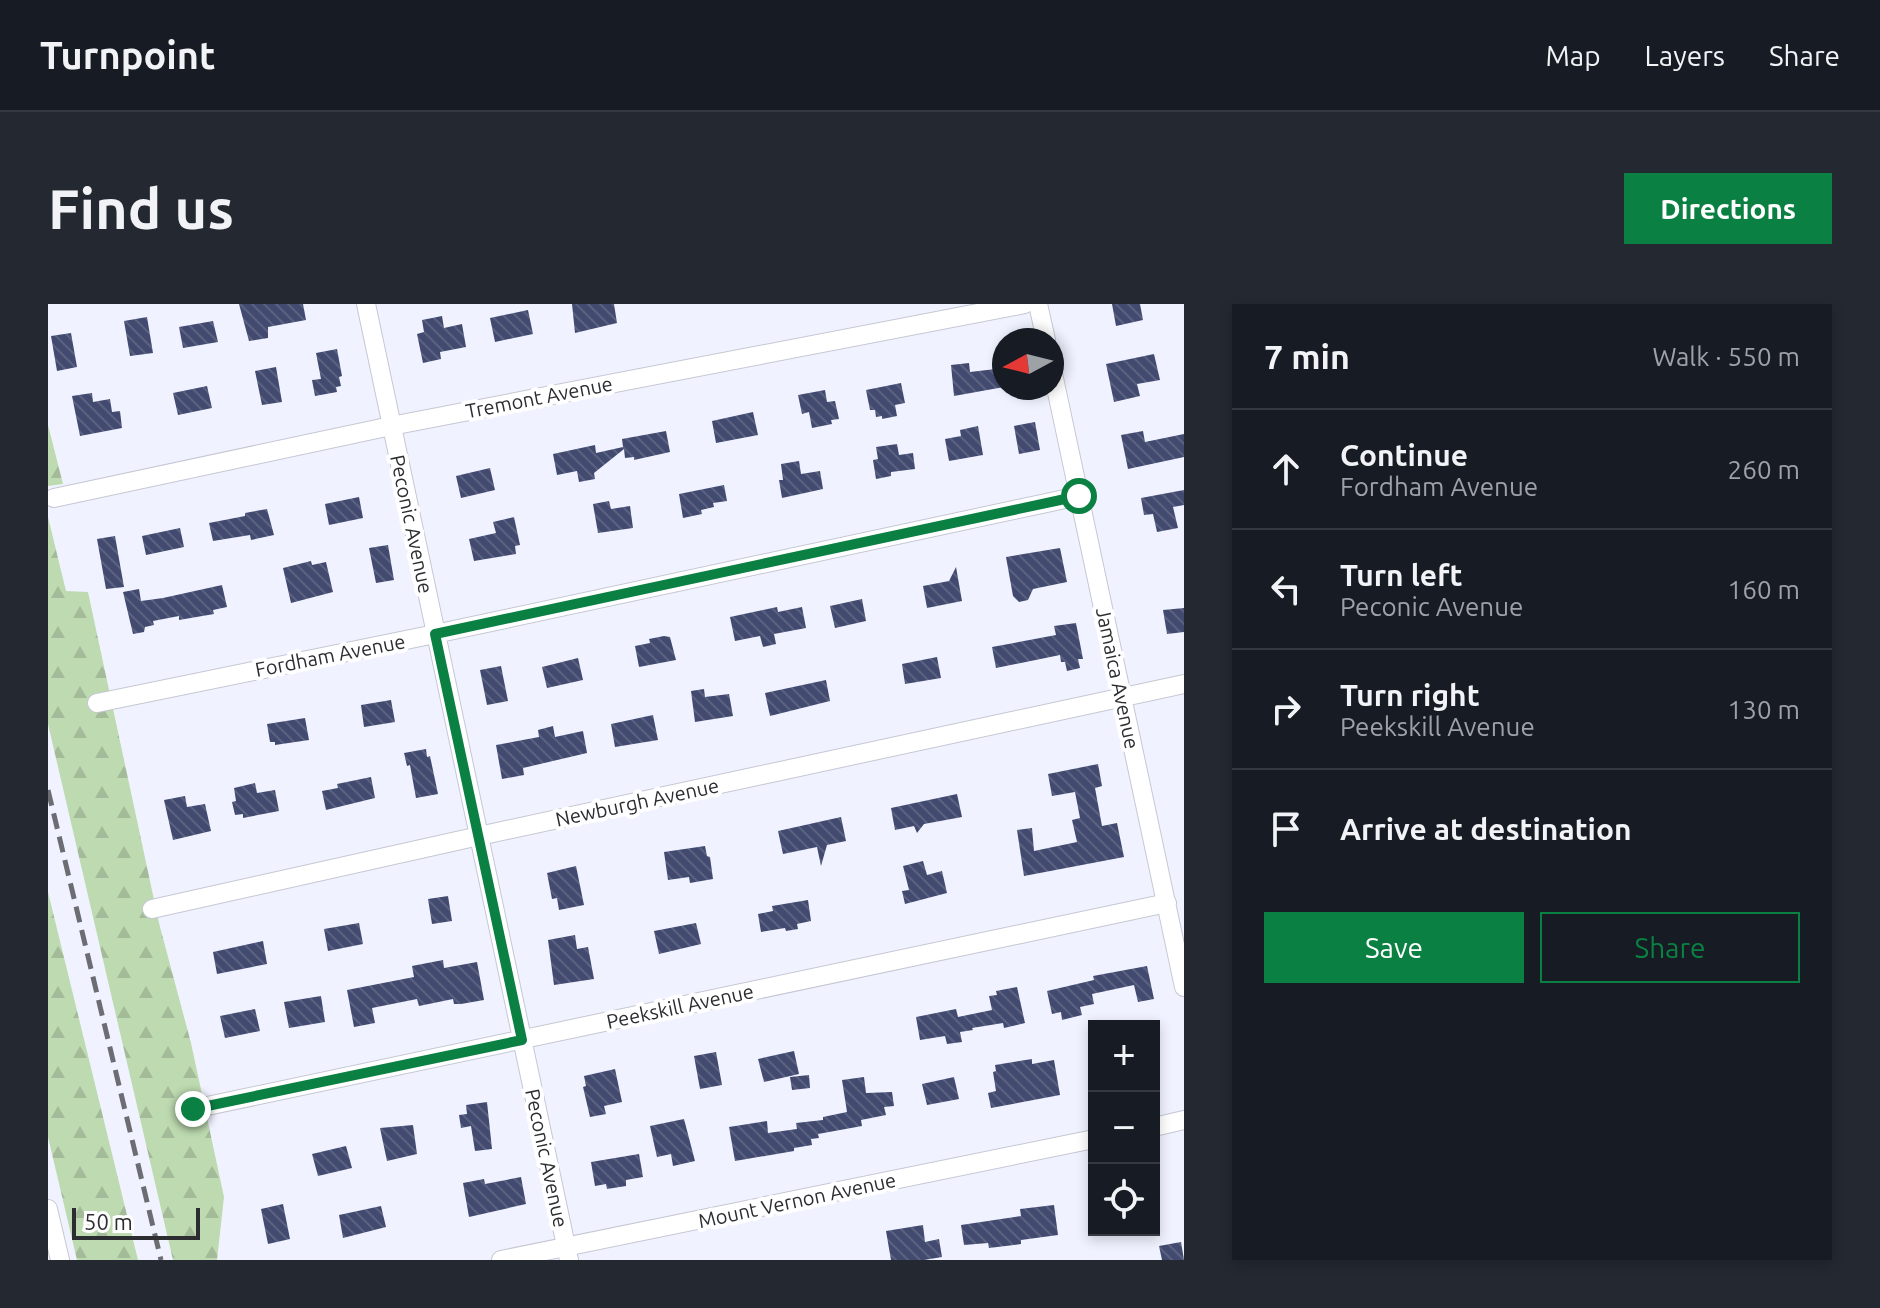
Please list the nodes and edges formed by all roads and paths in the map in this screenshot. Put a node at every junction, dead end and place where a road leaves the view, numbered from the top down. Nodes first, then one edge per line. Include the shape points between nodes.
1 (366, 304) edge
2 (1025, 304) edge
3 (1038, 304) edge
4 (1043, 328) edge
5 (1059, 400) edge
6 (391, 426) junction
7 (1079, 496) junction
8 (54, 498) dead end
9 (435, 634) junction
10 (1184, 684) edge
11 (1122, 697) junction
12 (97, 703) dead end
13 (479, 836) junction
14 (1167, 903) junction
15 (152, 909) dead end
16 (1184, 987) edge
17 (522, 1040) junction
18 (193, 1109) dead end
19 (1184, 1120) edge
20 (1160, 1126) edge
21 (1088, 1140) edge
22 (48, 1209) edge
23 (568, 1254) edge
24 (60, 1260) edge
25 (501, 1260) edge

1 - 6 street, Peconic Avenue
2 - 6 street, Tremont Avenue
3 - 4 street
5 - 7 street, Jamaica Avenue
6 - 8 street, Tremont Avenue
6 - 9 street, Peconic Avenue
7 - 9 street, Fordham Avenue
7 - 11 street, Jamaica Avenue
9 - 12 street, Fordham Avenue
9 - 13 street, Peconic Avenue
10 - 11 street, Newburgh Avenue
11 - 13 street, Newburgh Avenue
11 - 14 street, Jamaica Avenue
13 - 15 street, Newburgh Avenue
13 - 17 street, Peconic Avenue
14 - 16 street, Jamaica Avenue
14 - 17 street, Peekskill Avenue
17 - 18 street, Peekskill Avenue
17 - 23 street, Peconic Avenue
19 - 20 street
21 - 23 street, Mount Vernon Avenue
22 - 24 street
23 - 25 street, Mount Vernon Avenue

